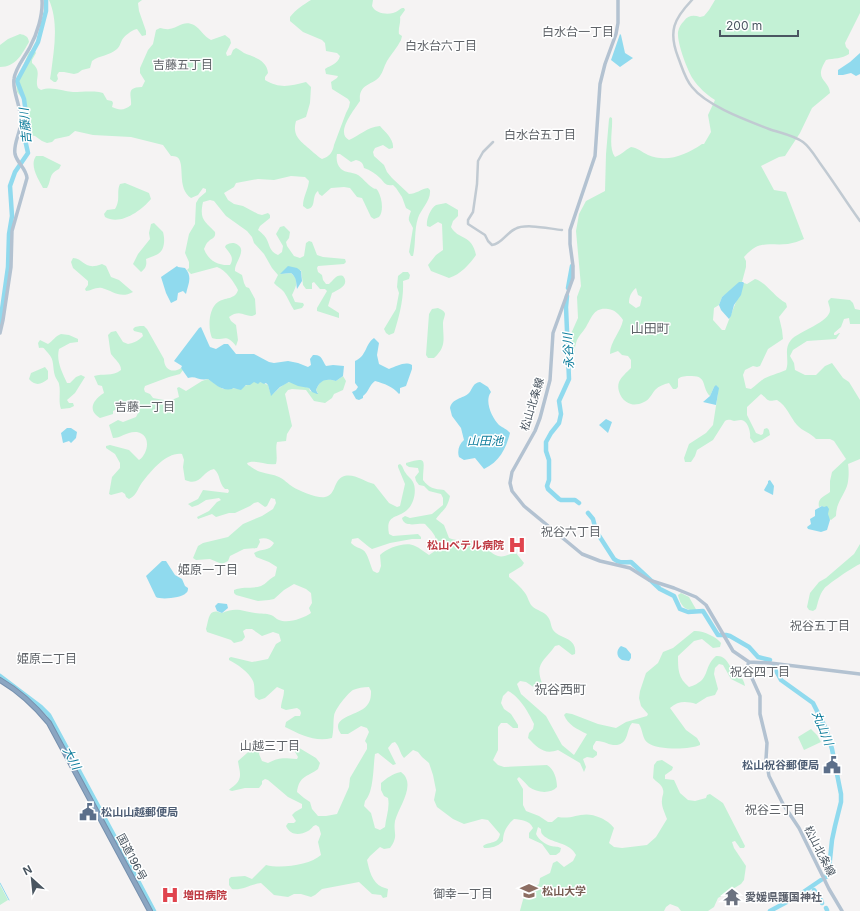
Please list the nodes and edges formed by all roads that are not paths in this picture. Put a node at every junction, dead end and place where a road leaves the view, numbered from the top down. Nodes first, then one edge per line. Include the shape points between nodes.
1 (42, 0) edge
2 (618, 0) edge
3 (692, 0) edge
4 (493, 142) dead end
5 (860, 221) edge
6 (562, 230) dead end
7 (0, 334) edge
8 (749, 662) junction
9 (860, 674) edge
10 (0, 680) edge
11 (150, 911) edge
12 (842, 911) edge

1 - 7 main road via 36,34 13,81 20,110 20,129 15,152 27,178 12,231 11,267
2 - 8 main road, 松山北条線 via 616,34 600,84 595,156 570,230 573,278 553,333 550,380 538,425 512,472 510,483 512,491 524,506 582,554 600,562 630,568 649,580 696,597 706,606 735,654
3 - 5 street via 677,18 673,28 675,50 691,87 706,100 737,116 803,143
4 - 6 street via 478,161 473,212 468,224 485,235 492,245 518,228
8 - 9 main road
8 - 12 main road, 松山北条線 via 747,668 760,696 760,714 767,742 769,776
10 - 11 highway, 国道196号 via 28,700 49,723

